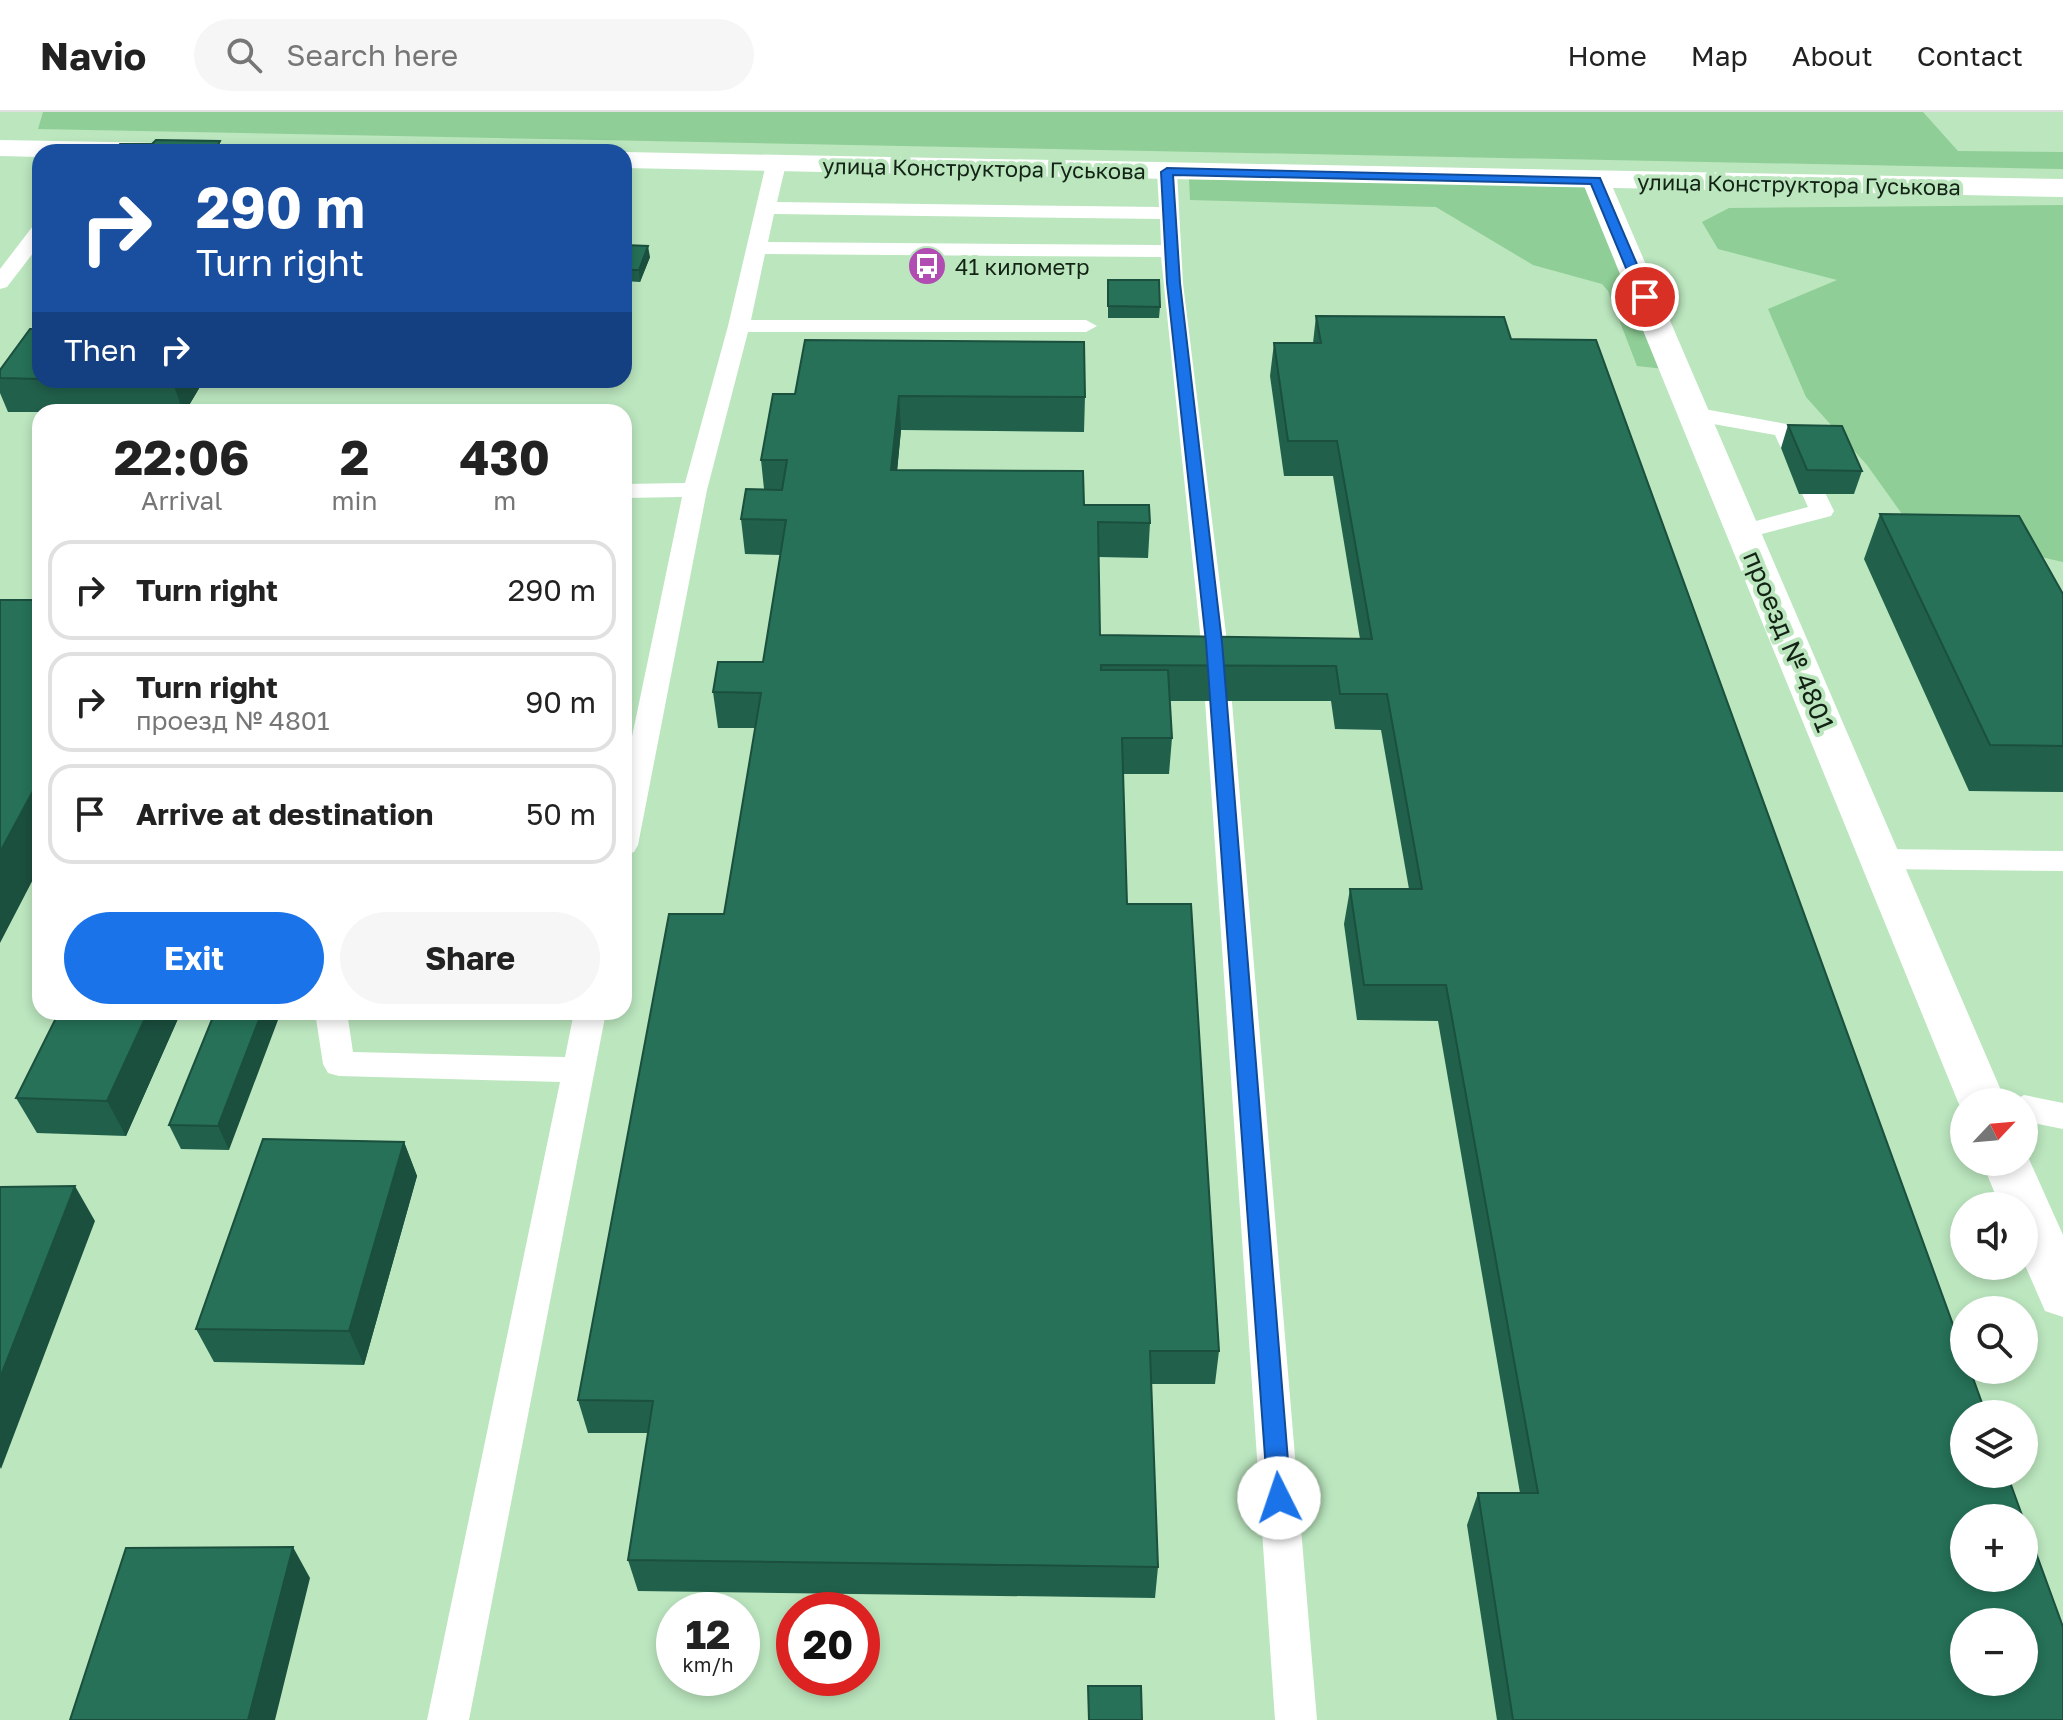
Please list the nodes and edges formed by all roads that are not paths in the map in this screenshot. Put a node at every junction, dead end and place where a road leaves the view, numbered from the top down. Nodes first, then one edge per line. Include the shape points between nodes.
1 (0, 148) edge
2 (32, 149) edge
3 (632, 160) edge
4 (776, 164) junction
5 (1167, 172) junction
6 (1596, 181) junction
7 (2063, 188) edge
8 (766, 208) junction
9 (1169, 213) junction
10 (32, 241) edge
11 (756, 248) junction
12 (1170, 251) junction
13 (0, 283) edge
14 (739, 326) junction
15 (1086, 326) dead end
16 (1693, 414) junction
17 (695, 490) junction
18 (632, 491) edge
19 (1743, 532) junction
20 (632, 805) edge
21 (1880, 859) junction
22 (2063, 861) edge
23 (332, 1020) edge
24 (588, 1020) edge
25 (579, 1070) junction
26 (1981, 1088) edge
27 (2038, 1111) edge
28 (2063, 1116) edge
29 (2013, 1176) edge
30 (2063, 1295) edge
31 (448, 1720) edge
32 (1296, 1720) edge

1 - 2 street
3 - 4 street, улица Конструктора Гуськова
4 - 5 street, улица Конструктора Гуськова
4 - 8 lane
5 - 6 street, улица Конструктора Гуськова
5 - 9 lane
6 - 7 street, улица Конструктора Гуськова
6 - 16 street, проезд № 4801
8 - 9 lane
8 - 11 lane
9 - 12 lane
10 - 13 lane
11 - 12 lane
11 - 14 lane
12 - 32 lane via 1214,642
14 - 15 lane
14 - 17 lane
16 - 19 street, проезд № 4801
16 - 19 lane via 1784,430 1822,511
17 - 18 lane
17 - 20 lane
19 - 21 street, проезд № 4801
21 - 22 lane
21 - 26 street, проезд № 4801
23 - 25 lane via 339,1064
24 - 25 lane
25 - 31 lane
27 - 28 lane
29 - 30 street

